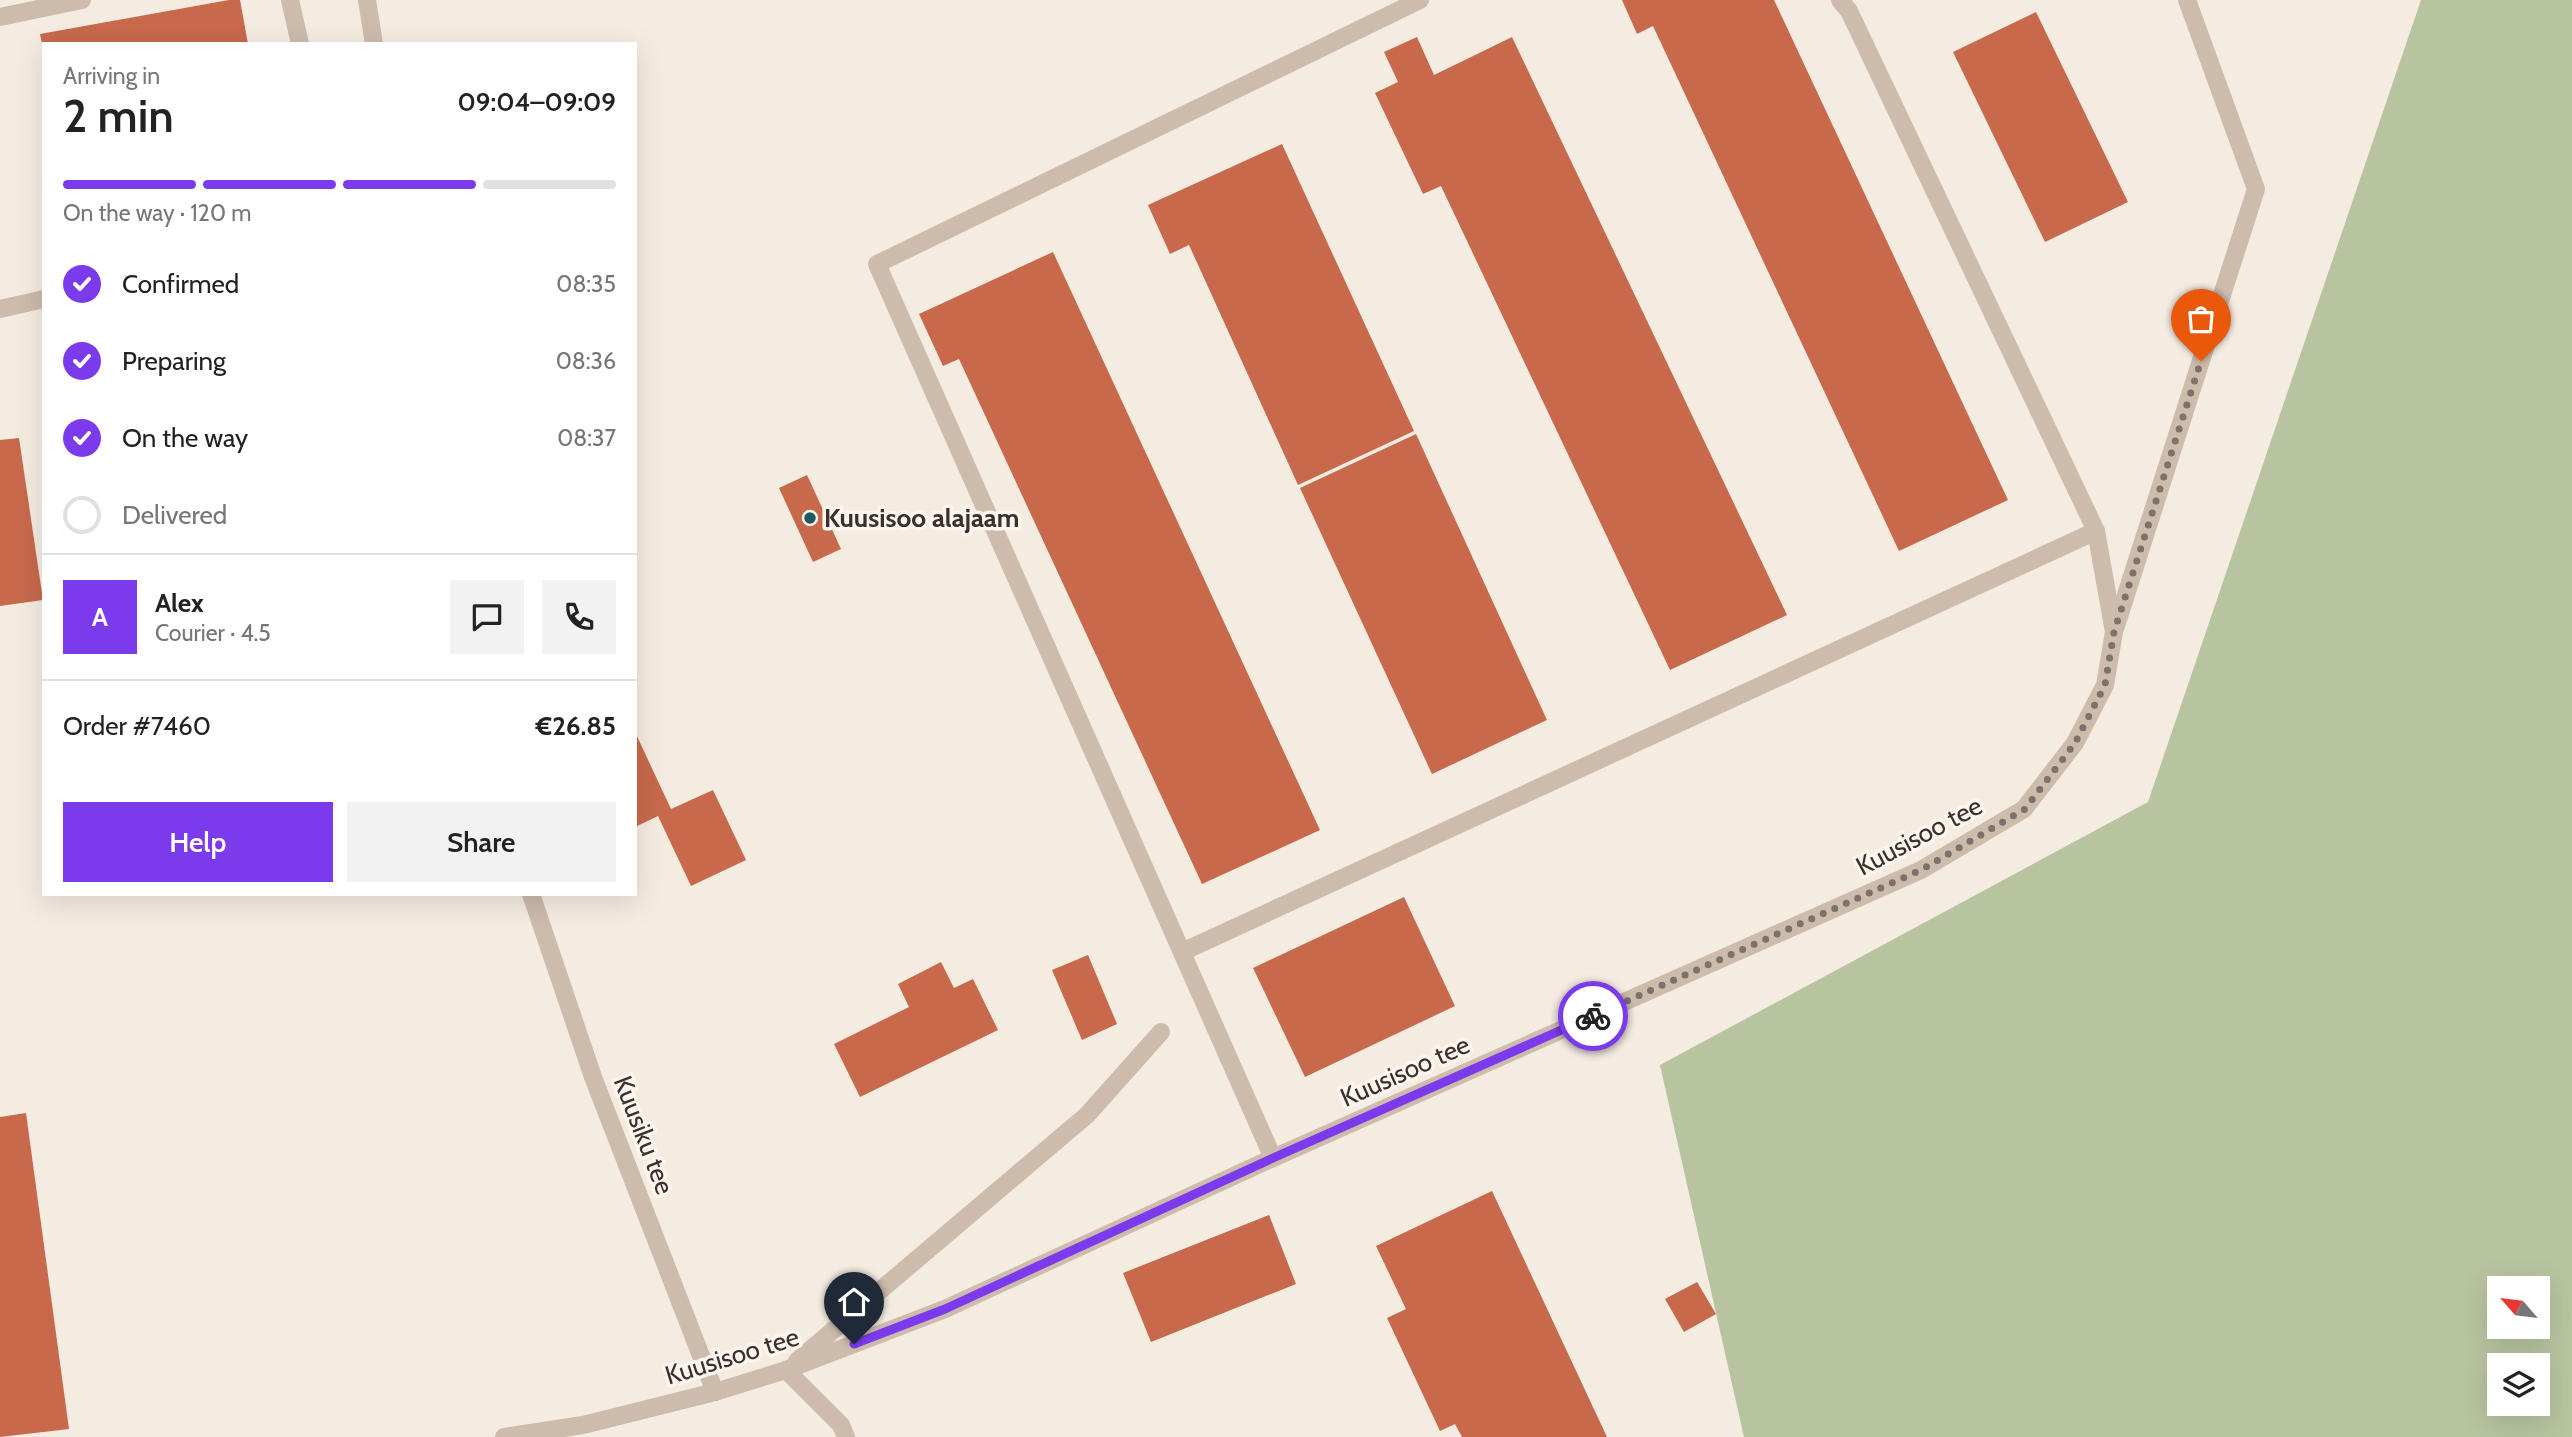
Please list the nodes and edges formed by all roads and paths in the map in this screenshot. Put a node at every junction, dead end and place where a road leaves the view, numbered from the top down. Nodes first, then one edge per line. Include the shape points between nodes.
1 (82, 0) edge
2 (290, 0) edge
3 (367, 0) edge
4 (1420, 0) edge
5 (1840, 0) edge
6 (2186, 0) edge
7 (0, 17) edge
8 (300, 42) edge
9 (374, 42) edge
10 (42, 299) edge
11 (0, 309) edge
12 (2096, 531) junction
13 (2114, 632) junction
14 (532, 896) edge
15 (1182, 953) junction
16 (1161, 1032) dead end
17 (1273, 1158) junction
18 (786, 1370) junction
19 (715, 1392) junction
20 (504, 1437) edge
21 (846, 1437) edge

1 - 7 street
2 - 8 street
3 - 9 street
4 - 15 street via 877,264
5 - 12 street, Kuusisoo tee
6 - 13 street via 2256,189
10 - 11 street
12 - 13 street, Kuusisoo tee
12 - 15 street
13 - 17 street, Kuusisoo tee via 2105,685 2075,743 2025,809 1921,870
14 - 19 street, Kuusiku tee via 593,1077
15 - 17 street
16 - 18 street via 1087,1115
17 - 18 street, Kuusisoo tee via 945,1309
18 - 19 street, Kuusisoo tee
18 - 21 street via 841,1425
19 - 20 street, Kuusisoo tee via 583,1424

